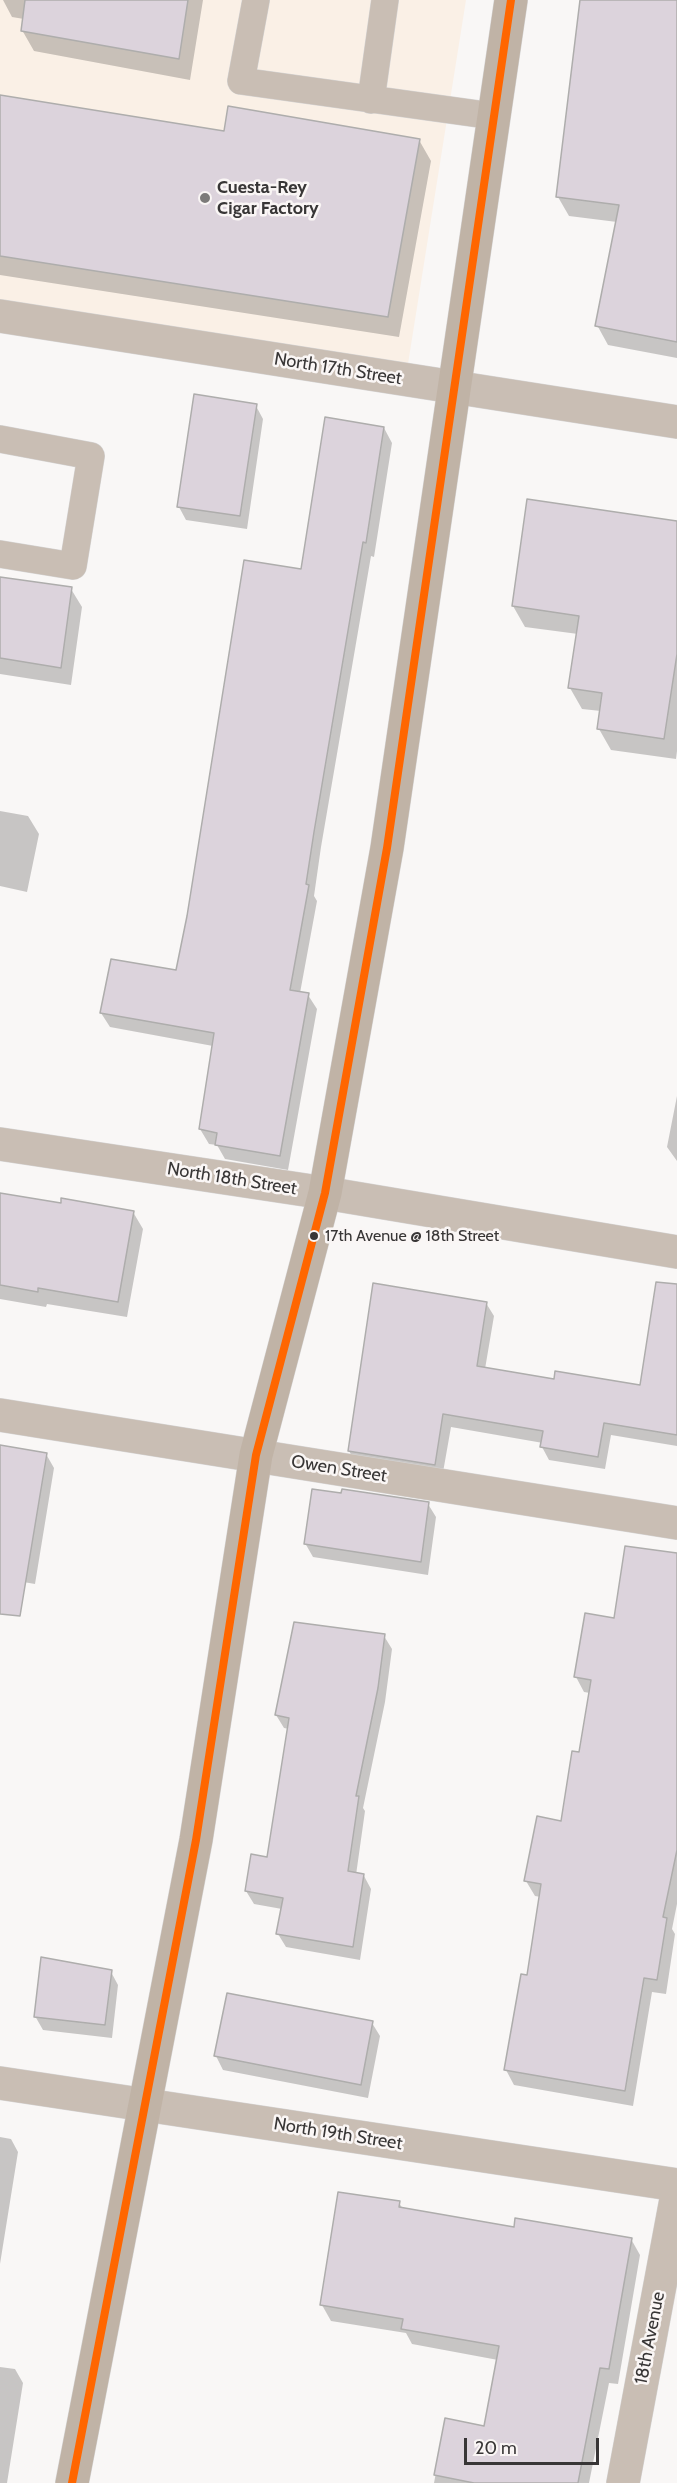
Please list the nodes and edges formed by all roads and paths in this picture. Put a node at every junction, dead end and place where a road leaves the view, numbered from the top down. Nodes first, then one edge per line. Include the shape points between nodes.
1 (256, 0) edge
2 (385, 0) edge
3 (511, 0) edge
4 (370, 100) junction
5 (493, 116) junction
6 (0, 316) edge
7 (455, 387) junction
8 (677, 422) edge
9 (0, 439) edge
10 (0, 554) edge
11 (0, 1144) edge
12 (325, 1193) junction
13 (677, 1252) edge
14 (0, 1415) edge
15 (256, 1455) junction
16 (677, 1523) edge
17 (0, 2083) edge
18 (144, 2105) junction
19 (677, 2185) edge
20 (677, 2194) edge
21 (72, 2483) edge
22 (623, 2483) edge

1 - 4 lane via 242,81
2 - 4 lane
3 - 5 main road
4 - 5 lane
5 - 7 main road
6 - 7 street, North 17th Street
7 - 8 street, North 17th Street
7 - 12 main road via 387,848
9 - 10 lane via 91,456 73,566
11 - 12 street, North 18th Street
12 - 13 street, North 18th Street
12 - 15 main road
14 - 15 street, Owen Street
15 - 16 street, Owen Street
15 - 18 main road via 195,1840
17 - 18 street, North 19th Street
18 - 19 street, North 19th Street
18 - 21 main road
20 - 22 street, 18th Avenue

